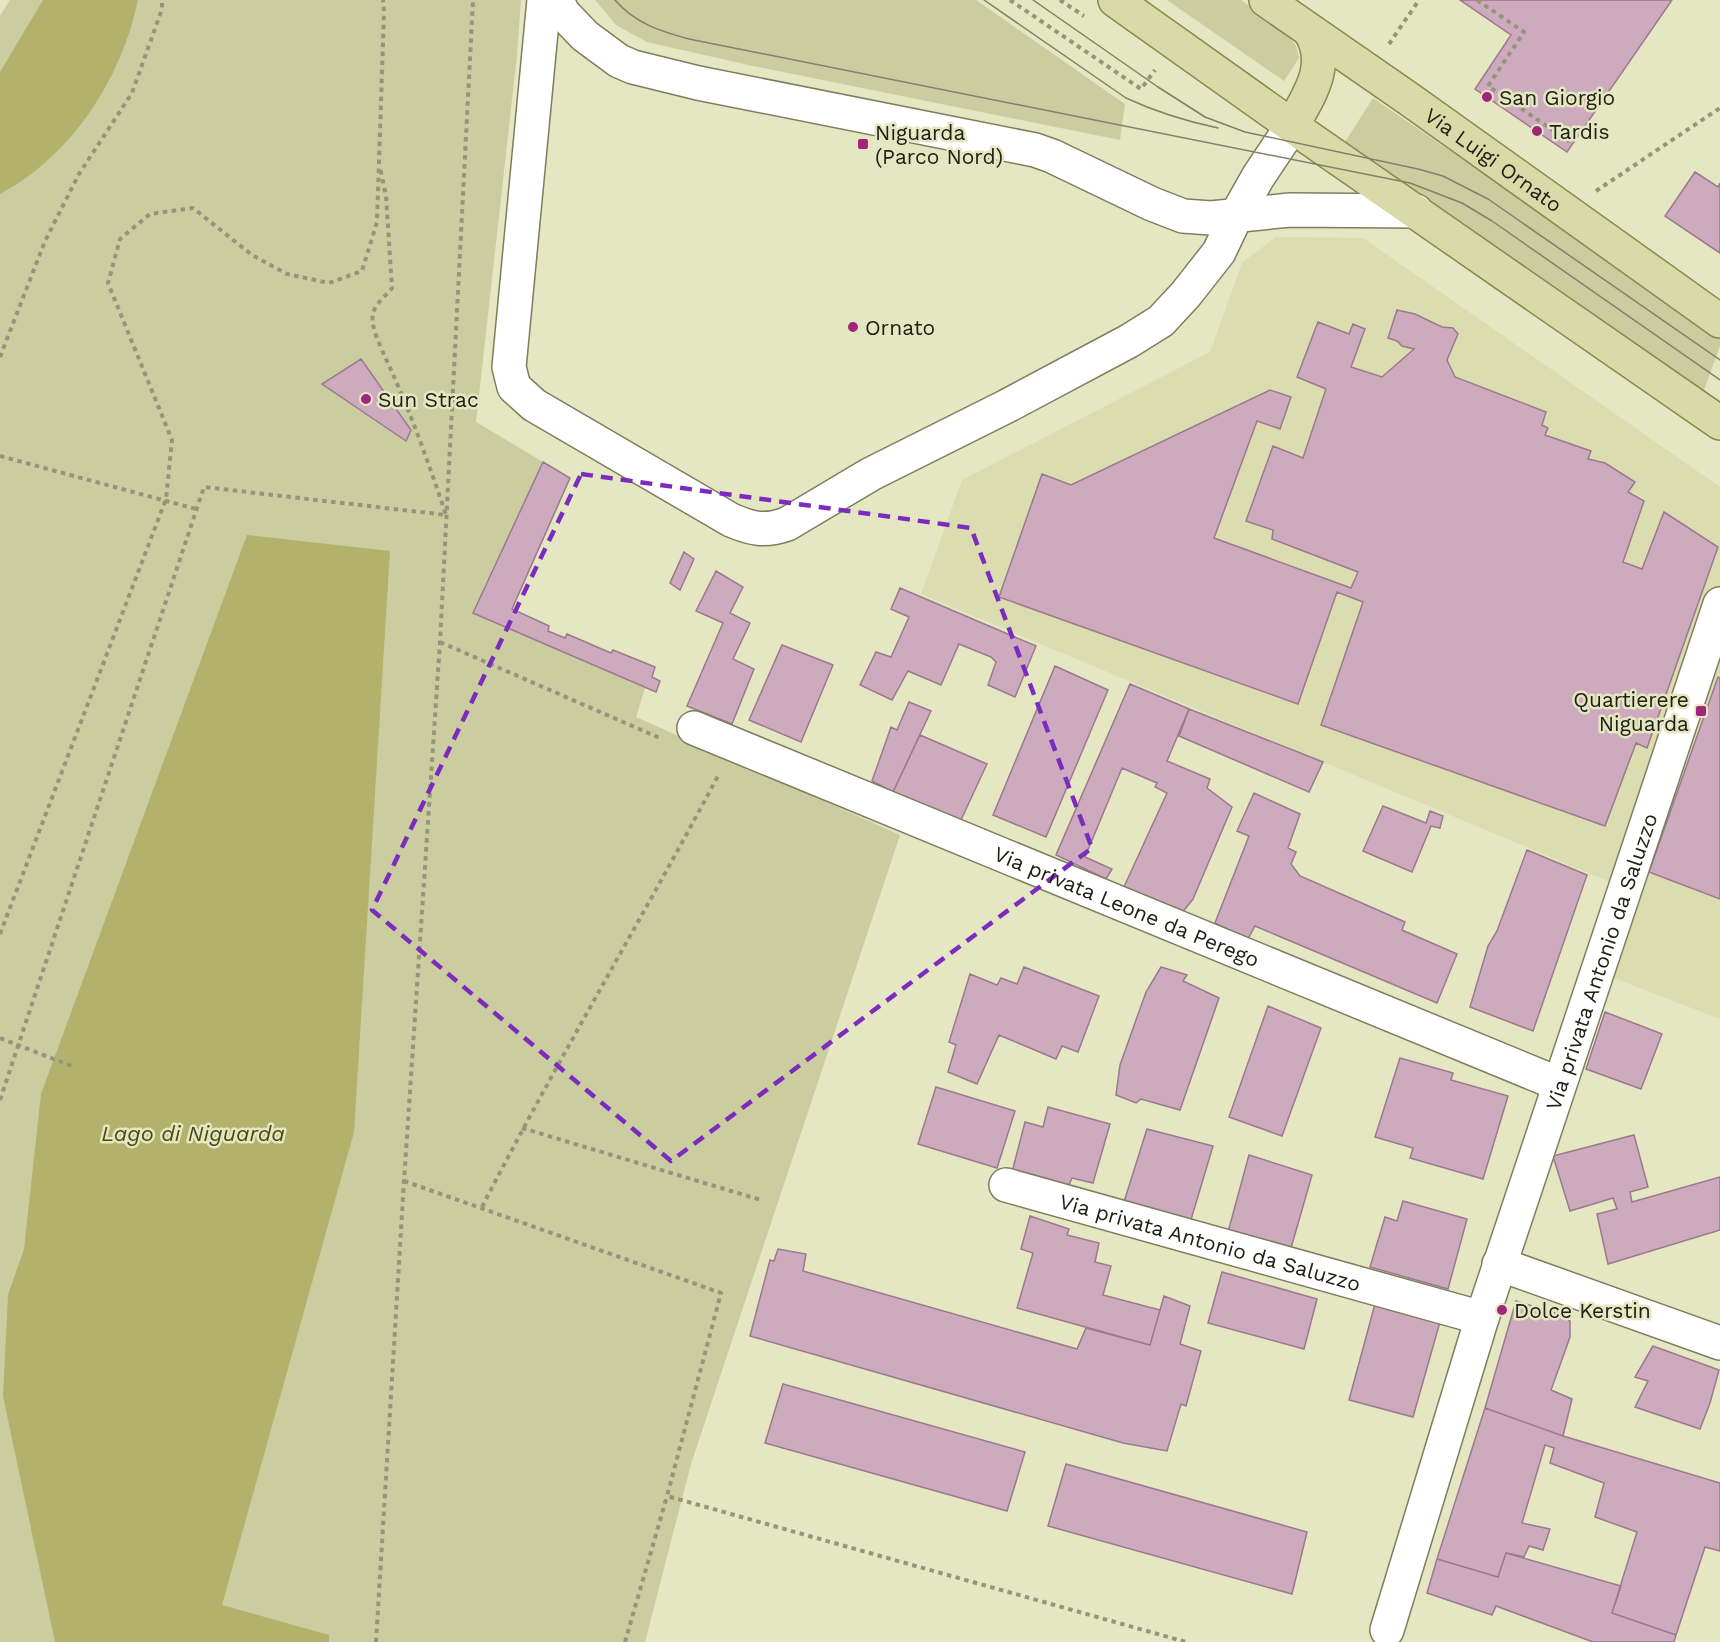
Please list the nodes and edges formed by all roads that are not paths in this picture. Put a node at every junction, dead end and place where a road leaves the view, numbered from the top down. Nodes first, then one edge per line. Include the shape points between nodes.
1 (544, 0) edge
2 (557, 0) edge
3 (1115, 0) edge
4 (1266, 0) edge
5 (1310, 31) junction
6 (1292, 126) junction
7 (1416, 211) junction
8 (1236, 216) junction
9 (1720, 321) edge
10 (1720, 423) edge
11 (1720, 604) edge
12 (681, 735) road end
13 (1559, 1083) junction
14 (1006, 1185) dead end
15 (1499, 1264) junction
16 (1482, 1318) junction
17 (1720, 1343) edge
18 (1387, 1630) dead end

1 - 8 street via 510,377 514,387 534,405 744,526 772,529 787,524 871,474 1148,330 1173,309 1219,252
2 - 8 street via 563,13 585,36 633,67 1035,150 1183,216
3 - 6 main road
4 - 5 main road, Via Luigi Ornato
5 - 6 main road via 1316,40 1319,70
5 - 9 main road, Via Luigi Ornato
6 - 7 main road
6 - 8 street
7 - 8 street via 1290,210
7 - 10 main road
11 - 13 street, Via privata Antonio da Saluzzo
12 - 13 street, Via privata Leone da Perego
13 - 15 street, Via privata Antonio da Saluzzo
14 - 16 street, Via privata Antonio da Saluzzo
15 - 16 street, Via privata Antonio da Saluzzo
15 - 17 street
16 - 18 street, Via privata Antonio da Saluzzo

